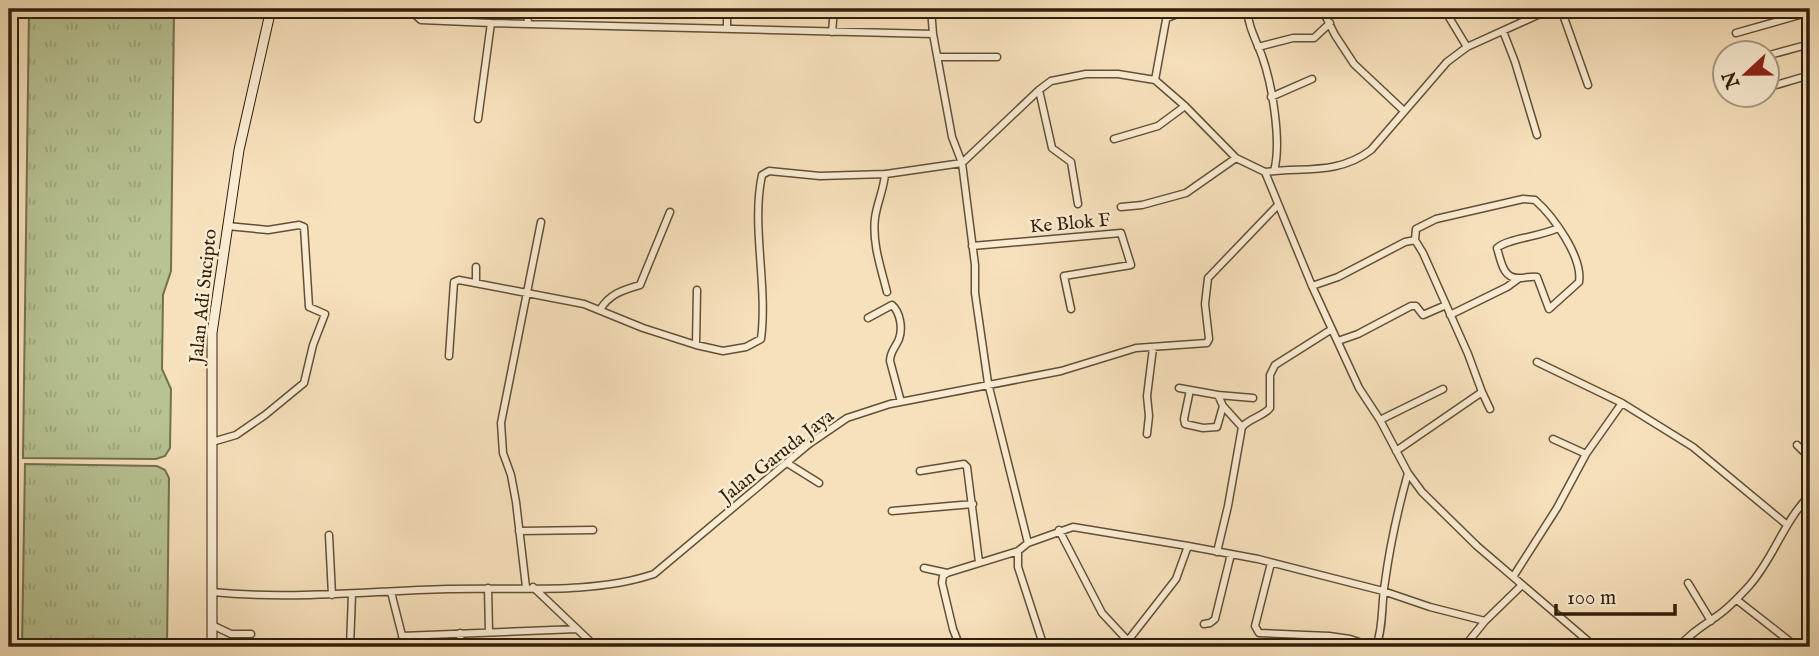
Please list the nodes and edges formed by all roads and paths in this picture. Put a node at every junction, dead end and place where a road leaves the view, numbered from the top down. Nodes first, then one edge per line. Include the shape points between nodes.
1 (271, 9) edge
2 (412, 9) edge
3 (526, 9) edge
4 (727, 9) edge
5 (834, 9) edge
6 (931, 9) edge
7 (1168, 9) edge
8 (1190, 9) edge
9 (1247, 9) edge
10 (1322, 9) edge
11 (1444, 9) edge
12 (1552, 9) edge
13 (1561, 9) edge
14 (1810, 10) edge
15 (1167, 18) junction
16 (528, 22) junction
17 (491, 23) junction
18 (1330, 23) junction
19 (727, 29) junction
20 (1503, 31) junction
21 (832, 32) junction
22 (1736, 33) dead end
23 (933, 34) junction
24 (1810, 44) edge
25 (1258, 47) junction
26 (1467, 47) junction
27 (1780, 52) edge
28 (938, 57) junction
29 (997, 57) dead end
30 (1810, 75) edge
31 (1312, 79) dead end
32 (1155, 80) junction
33 (1780, 84) edge
34 (1588, 85) dead end
35 (1039, 90) junction
36 (1271, 97) junction
37 (1185, 106) junction
38 (1404, 111) junction
39 (478, 119) dead end
40 (1537, 135) dead end
41 (1114, 139) dead end
42 (1236, 158) junction
43 (962, 163) junction
44 (1274, 171) junction
45 (1265, 172) junction
46 (885, 174) junction
47 (1078, 205) dead end
48 (1277, 205) junction
49 (1121, 207) dead end
50 (670, 212) dead end
51 (541, 222) dead end
52 (227, 226) junction
53 (1558, 228) junction
54 (1415, 240) junction
55 (972, 246) junction
56 (476, 267) dead end
57 (1518, 279) junction
58 (476, 283) junction
59 (1312, 286) junction
60 (698, 290) dead end
61 (526, 292) junction
62 (887, 292) dead end
63 (1446, 305) junction
64 (1072, 309) dead end
65 (600, 310) junction
66 (1450, 316) junction
67 (868, 318) dead end
68 (1332, 328) junction
69 (1338, 341) junction
70 (696, 345) junction
71 (1153, 348) junction
72 (449, 356) dead end
73 (1537, 362) dead end
74 (988, 383) junction
75 (1179, 388) dead end
76 (1443, 389) dead end
77 (1190, 390) junction
78 (1482, 392) junction
79 (1218, 395) junction
80 (1253, 398) dead end
81 (901, 402) junction
82 (1622, 403) junction
83 (1223, 406) junction
84 (1490, 409) dead end
85 (1380, 420) junction
86 (1242, 427) junction
87 (1147, 434) dead end
88 (1553, 439) dead end
89 (212, 442) junction
90 (1797, 445) dead end
91 (1395, 451) junction
92 (1586, 454) junction
93 (1810, 458) edge
94 (787, 463) junction
95 (920, 471) dead end
96 (1408, 473) junction
97 (819, 483) dead end
98 (1810, 495) edge
99 (973, 504) junction
100 (892, 511) dead end
101 (1786, 524) junction
102 (593, 530) dead end
103 (1059, 530) junction
104 (519, 531) junction
105 (328, 535) dead end
106 (1028, 542) junction
107 (1188, 546) junction
108 (1018, 551) junction
109 (1217, 552) junction
110 (1231, 554) junction
111 (979, 562) junction
112 (1271, 563) junction
113 (924, 568) dead end
114 (947, 573) junction
115 (1513, 577) junction
116 (1688, 583) dead end
117 (1522, 585) junction
118 (529, 587) junction
119 (488, 589) junction
120 (1383, 591) junction
121 (212, 592) junction
122 (391, 592) junction
123 (352, 594) junction
124 (332, 595) junction
125 (1737, 600) junction
126 (1485, 621) junction
127 (1711, 621) junction
128 (1204, 624) dead end
129 (212, 625) junction
130 (577, 629) junction
131 (489, 632) junction
132 (460, 633) junction
133 (251, 634) dead end
134 (402, 636) junction
135 (1350, 639) junction
136 (306, 644) dead end
137 (1126, 644) edge
138 (214, 645) edge
139 (295, 647) edge
140 (350, 647) edge
141 (405, 647) edge
142 (461, 647) edge
143 (596, 647) edge
144 (958, 647) edge
145 (1044, 647) edge
146 (1347, 647) edge
147 (1375, 647) edge
148 (1464, 647) edge
149 (1595, 647) edge
150 (1679, 647) edge
151 (1797, 647) edge

1 - 52 street, Jalan Adi Sucipto
2 - 17 street via 421,20
3 - 16 street
4 - 19 street
5 - 21 street
6 - 23 street
7 - 15 street
8 - 15 street
9 - 25 street
10 - 18 street
11 - 26 street
12 - 20 street
13 - 34 street
14 - 22 street
15 - 32 street
16 - 17 street
16 - 19 street
17 - 39 street
18 - 25 street via 1314,38
18 - 38 street via 1354,64
19 - 21 street
20 - 26 street
20 - 40 street
21 - 23 street
23 - 28 street
24 - 27 street
25 - 36 street
26 - 38 street via 1447,62
28 - 29 street
28 - 43 street
30 - 33 street
31 - 36 street
32 - 35 street via 1086,74 1051,81
32 - 37 street
35 - 43 street
35 - 47 street via 1052,148 1071,162
36 - 44 street via 1277,136
37 - 41 street via 1158,125
37 - 42 street
38 - 44 street via 1356,162
42 - 45 street
42 - 49 street via 1186,193
43 - 46 street
43 - 55 street
44 - 45 street
45 - 48 street
46 - 62 street via 875,217 875,242
46 - 70 street via 820,176 769,171 762,175 761,339 723,351
48 - 59 street
48 - 71 street, Jalan Garuda Jaya via 1208,278 1208,342
50 - 65 street via 640,285 607,299
51 - 61 street
52 - 89 street, Jalan Adi Sucipto via 212,334
52 - 89 street via 304,228 309,307 325,314 304,383 236,435
53 - 54 street via 1542,206 1529,198 1436,219 1416,229
53 - 57 street via 1497,246 1505,271
53 - 57 street via 1580,267 1579,282 1549,309 1537,277
54 - 59 street
54 - 63 street
55 - 64 street, Ke Blok F via 1121,233 1131,265 1064,276
55 - 74 street
56 - 58 street
57 - 66 street
58 - 61 street
58 - 72 street via 454,282
59 - 68 street
60 - 70 street
61 - 65 street
61 - 104 street via 501,423
63 - 66 street
63 - 69 street via 1423,315 1411,306
65 - 70 street
66 - 78 street
67 - 81 street via 892,305 898,311 900,337 890,361
68 - 69 street
68 - 86 street via 1275,365 1270,375 1270,408
69 - 85 street via 1359,388
71 - 74 street, Jalan Garuda Jaya
71 - 87 street
73 - 82 street
74 - 81 street, Jalan Garuda Jaya
74 - 106 street
75 - 77 street
76 - 85 street
77 - 79 street
77 - 83 street via 1185,424 1217,427
78 - 84 street
78 - 91 street
79 - 80 street
79 - 83 street
81 - 94 street, Jalan Garuda Jaya via 847,418
82 - 92 street
82 - 101 street via 1693,447
83 - 86 street
85 - 91 street
86 - 109 street
88 - 92 street
89 - 121 street, Jalan Adi Sucipto
90 - 93 street
91 - 96 street
92 - 115 street
94 - 97 street
94 - 118 street, Jalan Garuda Jaya via 654,574 629,582
95 - 99 street via 964,464 969,470
96 - 115 street via 1422,492
96 - 120 street
98 - 101 street
99 - 100 street
99 - 111 street
101 - 125 street via 1764,566
102 - 104 street
103 - 106 street
103 - 107 street via 1073,527
103 - 137 street via 1102,613
104 - 118 street
105 - 124 street
106 - 108 street
107 - 109 street
107 - 137 street via 1176,579
108 - 111 street
108 - 145 street via 1018,567
109 - 110 street
110 - 112 street
110 - 128 street via 1215,620
111 - 114 street
112 - 120 street
112 - 135 street via 1255,626 1259,633
113 - 114 street
114 - 144 street via 942,583
115 - 117 street
116 - 127 street
117 - 126 street
117 - 149 street
118 - 119 street, Jalan Garuda Jaya
118 - 130 street
119 - 122 street, Jalan Garuda Jaya
119 - 131 street
120 - 126 street
120 - 147 street via 1381,634
121 - 124 street, Jalan Garuda Jaya
121 - 129 street, Jalan Adi Sucipto
122 - 123 street, Jalan Garuda Jaya
122 - 134 street
123 - 124 street, Jalan Garuda Jaya
123 - 140 street
125 - 127 street
125 - 151 street
126 - 148 street
127 - 150 street
129 - 133 street via 231,634
129 - 138 street, Jalan Adi Sucipto
130 - 131 street
130 - 143 street
131 - 132 street
132 - 134 street
132 - 142 street
134 - 141 street
135 - 146 street
135 - 147 street
136 - 139 street

